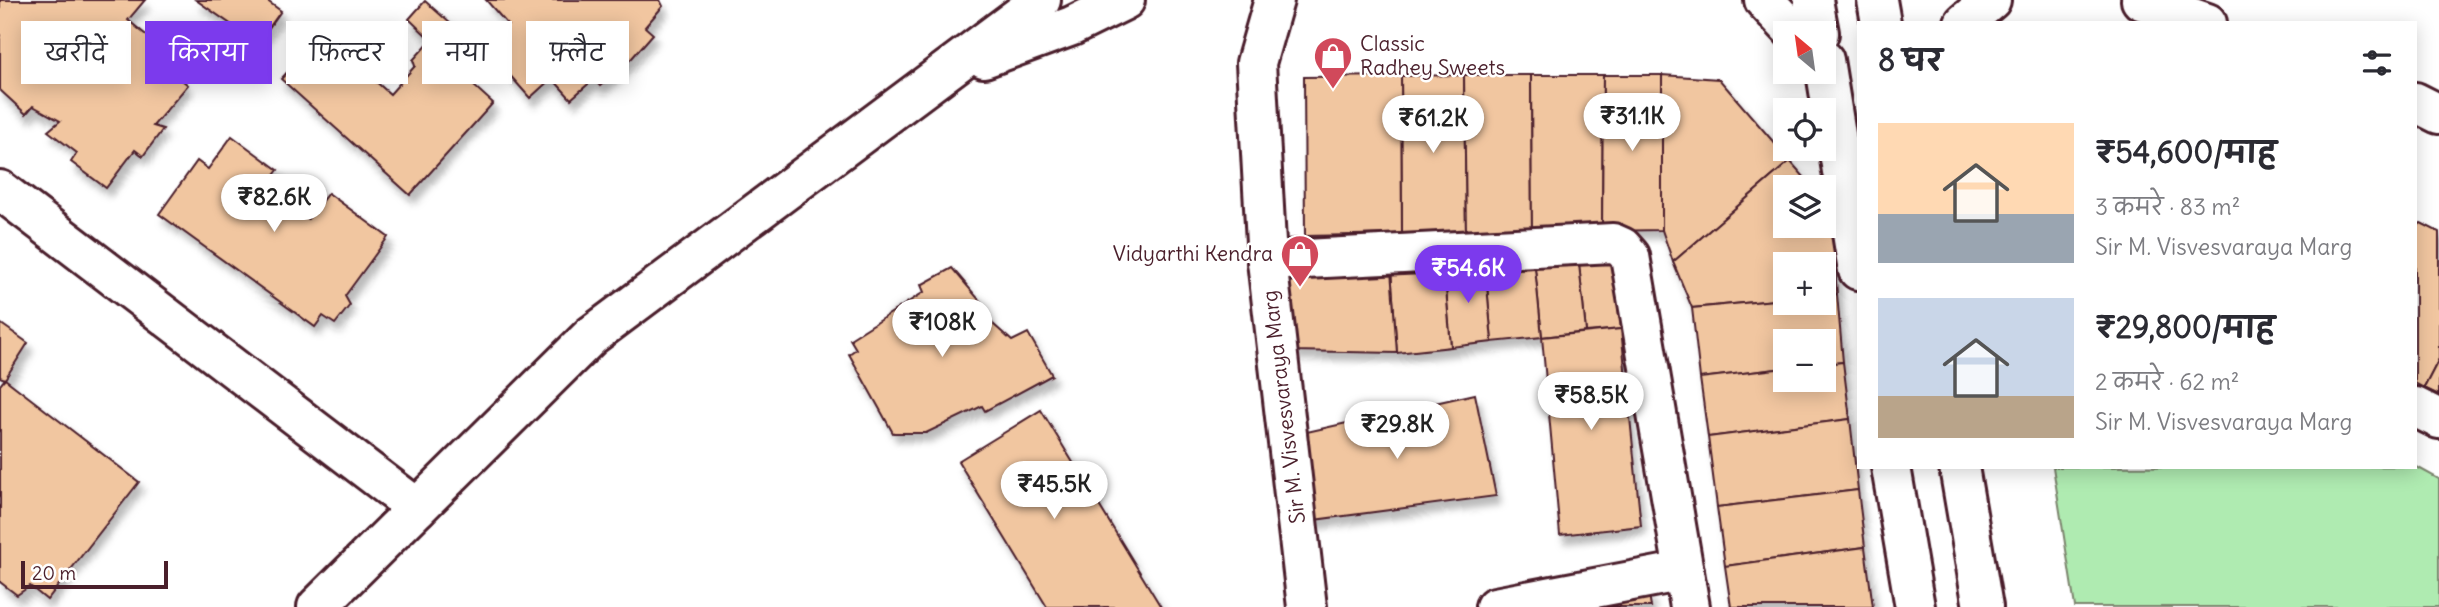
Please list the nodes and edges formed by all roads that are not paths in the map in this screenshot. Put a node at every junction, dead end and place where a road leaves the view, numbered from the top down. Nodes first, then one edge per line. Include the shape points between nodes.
1 (1041, 0) edge
2 (1125, 0) edge
3 (1274, 0) edge
4 (1763, 0) edge
5 (1813, 0) edge
6 (1877, 0) edge
7 (1991, 0) edge
8 (2141, 0) edge
9 (1783, 21) edge
10 (1817, 21) edge
11 (1881, 21) edge
12 (1966, 21) edge
13 (2201, 21) edge
14 (946, 72) junction
15 (2417, 104) edge
16 (2439, 114) edge
17 (1836, 134) edge
18 (0, 190) edge
19 (1267, 261) junction
20 (1857, 265) edge
21 (2417, 408) edge
22 (2439, 419) edge
23 (1891, 469) edge
24 (1959, 469) edge
25 (417, 508) junction
26 (1687, 589) edge
27 (317, 607) edge
28 (1307, 607) edge
29 (1495, 607) edge
30 (1915, 607) edge
31 (1983, 607) edge

1 - 14 street
2 - 14 street via 1072,26
3 - 19 street, Sir M. Visvesvaraya Marg via 1256,62
4 - 9 street
5 - 10 street
6 - 11 street
7 - 12 street
8 - 13 street
14 - 25 street via 591,336
15 - 16 street
17 - 20 street
18 - 25 street
19 - 26 street via 1613,243 1622,247 1630,256
19 - 28 street, Sir M. Visvesvaraya Marg
21 - 22 street
23 - 30 street
24 - 31 street
25 - 27 street
26 - 29 street

